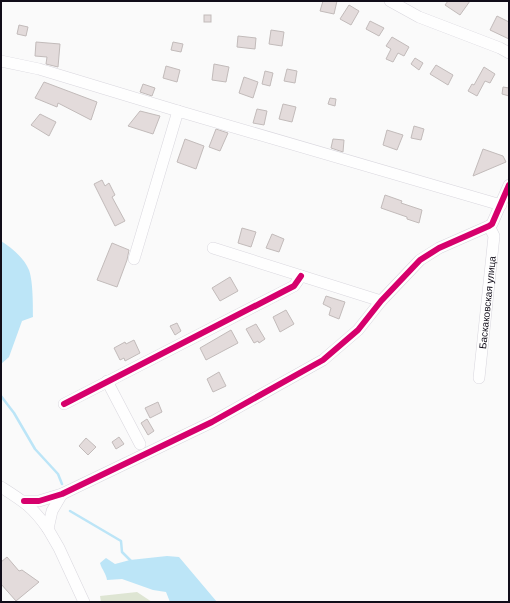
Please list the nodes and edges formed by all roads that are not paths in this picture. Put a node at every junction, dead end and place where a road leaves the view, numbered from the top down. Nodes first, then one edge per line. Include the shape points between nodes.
1 (390, 1) edge
2 (509, 53) edge
3 (1, 61) edge
4 (178, 111) junction
5 (509, 186) edge
6 (501, 205) junction
7 (491, 225) junction
8 (213, 248) dead end
9 (134, 259) dead end
10 (301, 276) junction
11 (381, 301) junction
12 (479, 378) dead end
13 (107, 381) junction
14 (64, 404) dead end
15 (140, 444) dead end
16 (1, 487) edge
17 (62, 494) junction
18 (24, 501) junction
19 (48, 529) junction
20 (84, 602) edge

1 - 2 street via 419,17
3 - 4 street
4 - 6 street
4 - 9 street
5 - 6 street
6 - 7 street
7 - 11 street via 439,248 420,260
7 - 12 street, Баскаковская улица via 494,236
8 - 10 street
10 - 11 street
10 - 13 street via 294,286
11 - 17 street via 358,330 323,360 212,422
13 - 14 street
13 - 15 street
16 - 18 street
17 - 18 street via 39,501
17 - 19 street via 52,511
18 - 19 street
19 - 20 street

